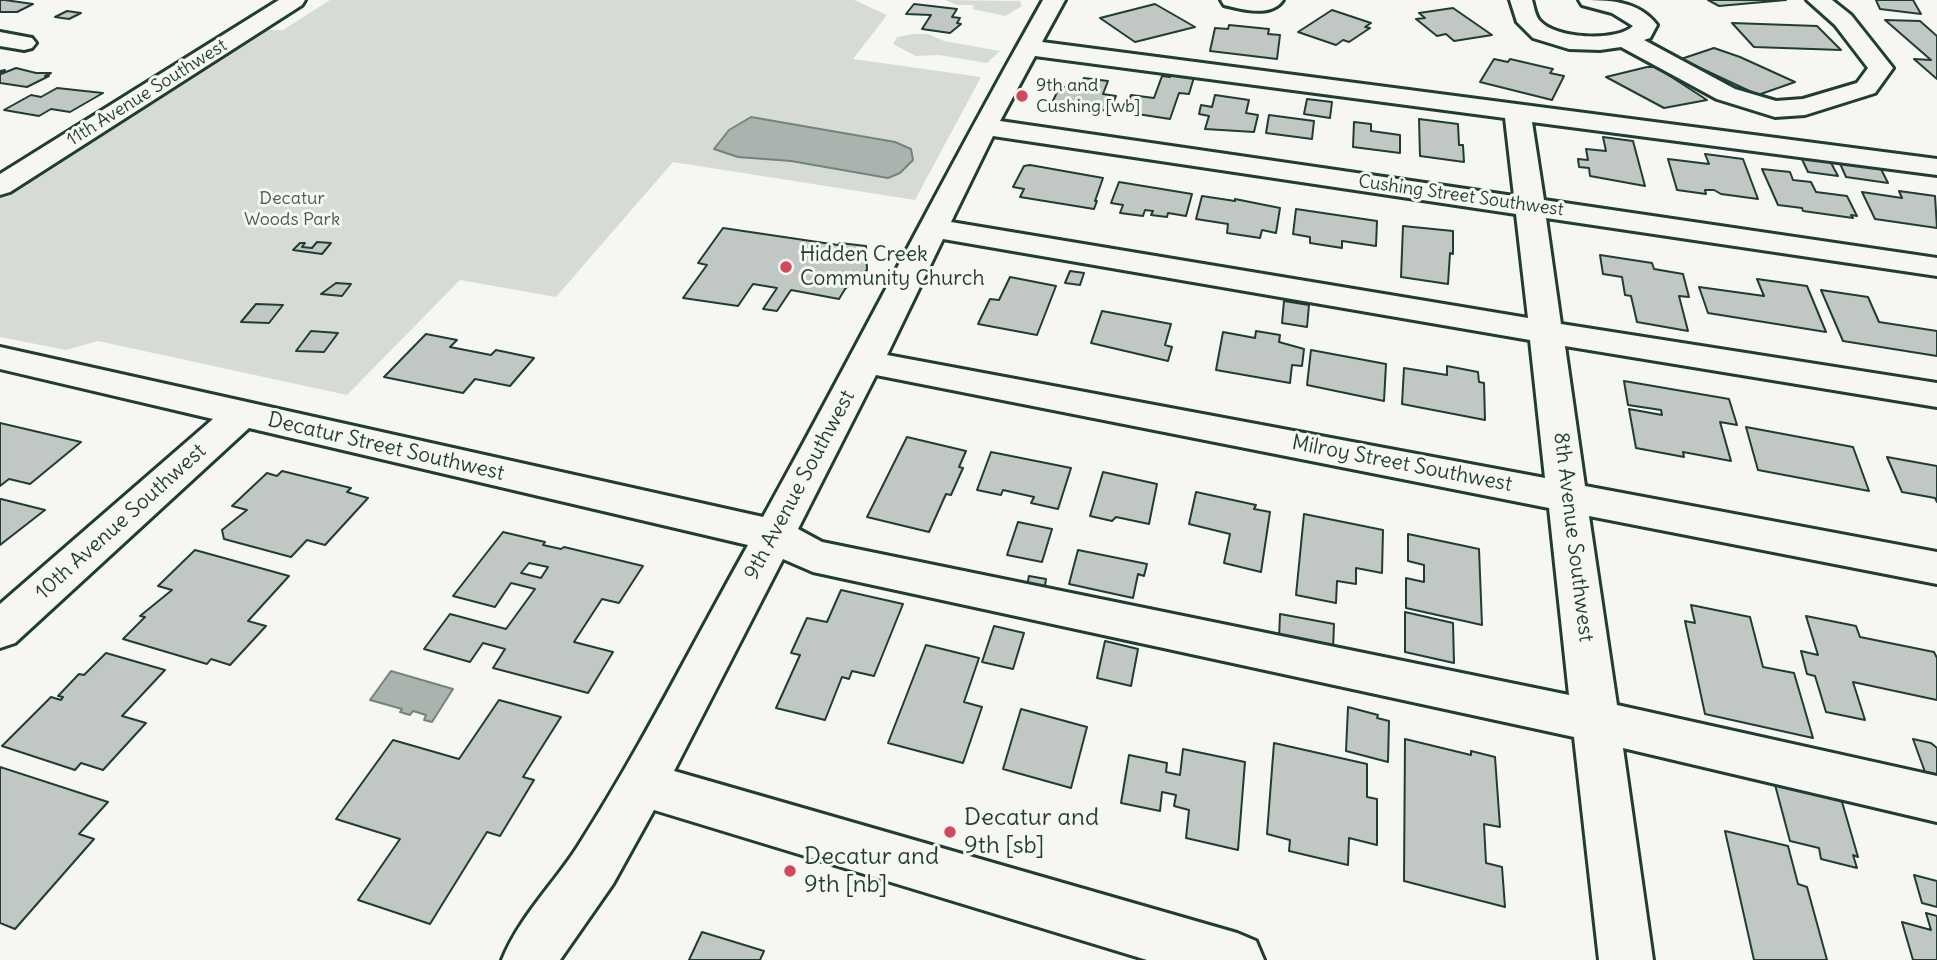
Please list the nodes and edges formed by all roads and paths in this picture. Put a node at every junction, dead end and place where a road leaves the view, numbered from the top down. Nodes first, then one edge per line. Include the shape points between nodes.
1 (294, 0) edge
2 (1054, 0) edge
3 (1232, 0) edge
4 (1272, 0) edge
5 (1521, 0) edge
6 (1590, 0) edge
7 (1818, 0) edge
8 (0, 39) edge
9 (1624, 39) junction
10 (24, 43) dead end
11 (1030, 48) junction
12 (1518, 114) junction
13 (984, 127) junction
14 (1937, 167) edge
15 (0, 186) edge
16 (1531, 207) junction
17 (933, 228) junction
18 (1937, 267) edge
19 (1547, 332) junction
20 (3, 362) edge
21 (866, 362) junction
22 (1937, 395) edge
23 (242, 414) junction
24 (1568, 496) junction
25 (773, 536) junction
26 (1937, 568) edge
27 (0, 630) edge
28 (1596, 722) junction
29 (642, 784) junction
30 (1937, 799) edge
31 (529, 960) edge
32 (1237, 960) edge
33 (1626, 960) edge

1 - 15 street, 11th Avenue Southwest
2 - 11 street, 9th Avenue Southwest
3 - 4 street via 1255,5
5 - 9 street via 1532,26 1548,35 1592,44
6 - 9 street via 1637,16 1644,25 1642,33
7 - 9 street via 1843,20 1881,68 1866,88 1805,107 1775,109 1726,94
8 - 10 street
11 - 12 street
11 - 13 street, 9th Avenue Southwest
12 - 14 street
12 - 16 street, 8th Avenue Southwest
13 - 16 street, Cushing Street Southwest
13 - 17 street, 9th Avenue Southwest
16 - 18 street, Cushing Street Southwest
16 - 19 street, 8th Avenue Southwest
17 - 19 street
17 - 21 street, 9th Avenue Southwest
19 - 22 street
19 - 24 street, 8th Avenue Southwest
20 - 23 street, Decatur Street Southwest
21 - 24 street, Milroy Street Southwest
21 - 25 street, 9th Avenue Southwest
23 - 25 street, Decatur Street Southwest
23 - 27 street, 10th Avenue Southwest
24 - 26 street, Milroy Street Southwest
24 - 28 street, 8th Avenue Southwest
25 - 28 street, Decatur Street Southwest via 813,556
25 - 29 street, 9th Avenue Southwest
28 - 30 street, Decatur Street Southwest
28 - 33 street, 8th Avenue Southwest
29 - 31 street, 9th Avenue Southwest via 595,866
29 - 32 street

